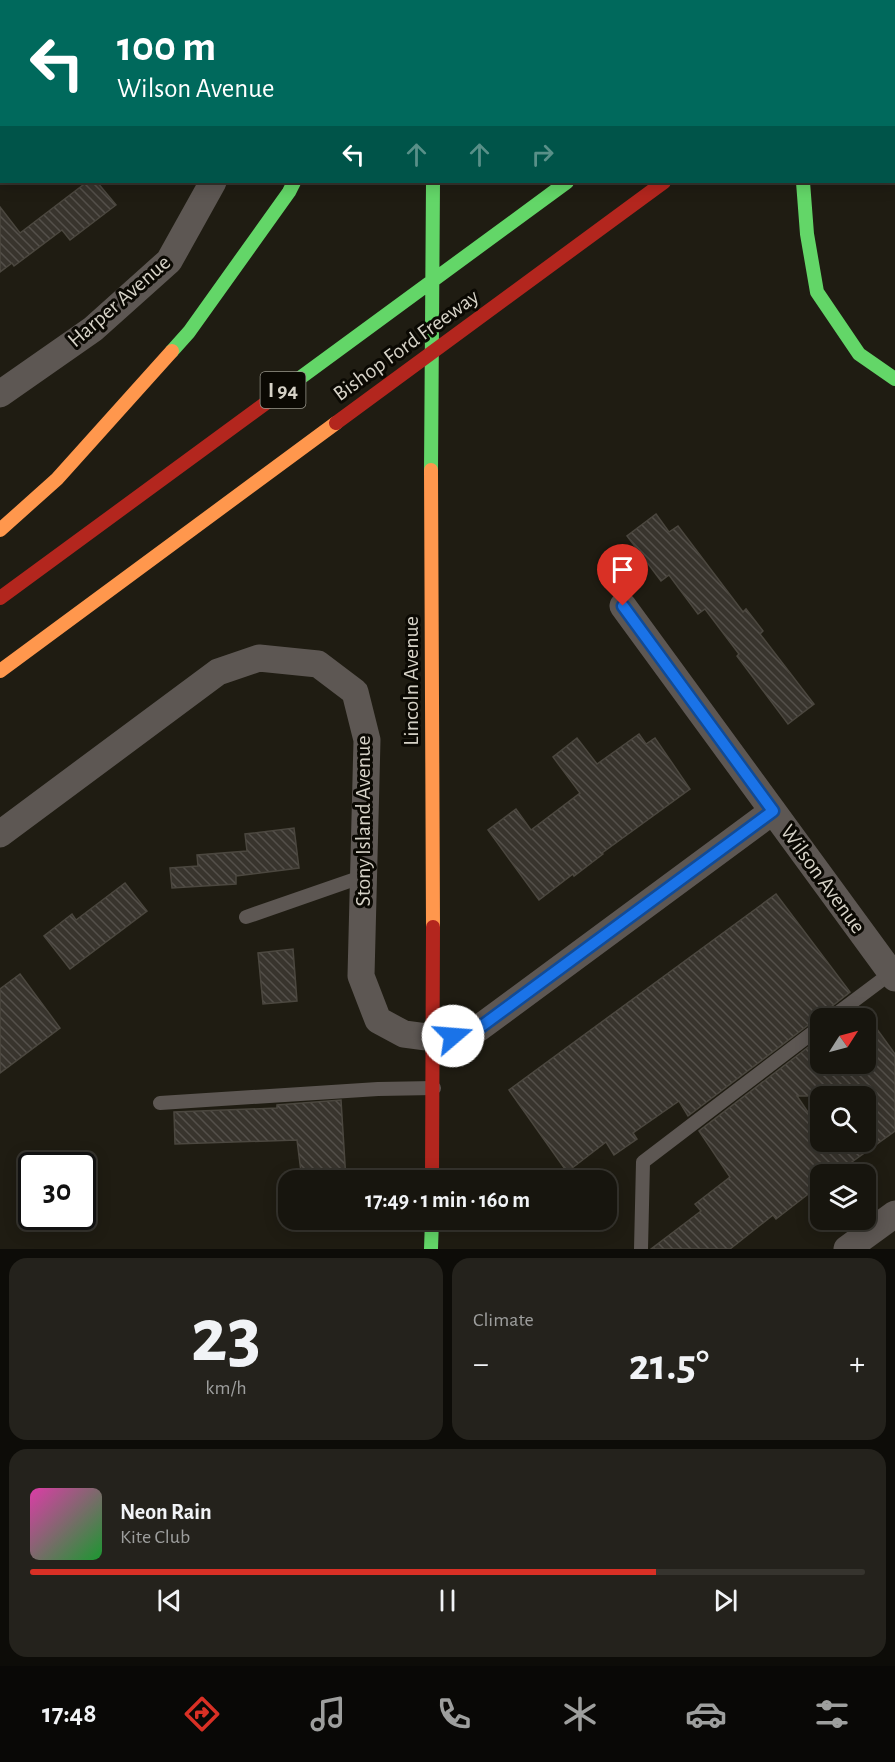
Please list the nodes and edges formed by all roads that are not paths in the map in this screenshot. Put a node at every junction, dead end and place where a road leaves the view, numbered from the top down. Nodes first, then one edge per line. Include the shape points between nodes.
1 (212, 183) edge
2 (294, 183) edge
3 (433, 183) edge
4 (566, 183) edge
5 (663, 183) edge
6 (803, 183) edge
7 (895, 379) edge
8 (0, 394) edge
9 (0, 530) edge
10 (0, 598) edge
11 (623, 606) dead end
12 (0, 671) edge
13 (773, 811) junction
14 (0, 834) edge
15 (364, 876) junction
16 (246, 917) dead end
17 (893, 975) edge
18 (845, 1008) edge
19 (810, 1035) edge
20 (434, 1038) junction
21 (434, 1089) junction
22 (160, 1103) dead end
23 (432, 1170) edge
24 (895, 1214) edge
25 (640, 1249) edge
26 (847, 1249) edge

1 - 8 street, Harper Avenue via 169,261 93,328
2 - 9 main road via 189,332 57,479
3 - 20 main road, Lincoln Avenue
4 - 10 main road, Bishop Ford Freeway / I 94
5 - 12 main road, Bishop Ford Freeway / I 94
6 - 7 main road via 817,291 859,354
11 - 13 street, Wilson Avenue
13 - 17 street, Wilson Avenue
13 - 20 street, Stony Island Avenue via 471,1034
14 - 15 street, Stony Island Avenue via 218,672 259,658 318,664 355,692 367,740
15 - 16 lane
15 - 20 street, Stony Island Avenue via 361,976 378,1020 404,1034
17 - 18 lane
19 - 25 lane via 643,1162
20 - 21 main road, Lincoln Avenue
21 - 22 lane
21 - 23 main road, Lincoln Avenue
24 - 26 street

